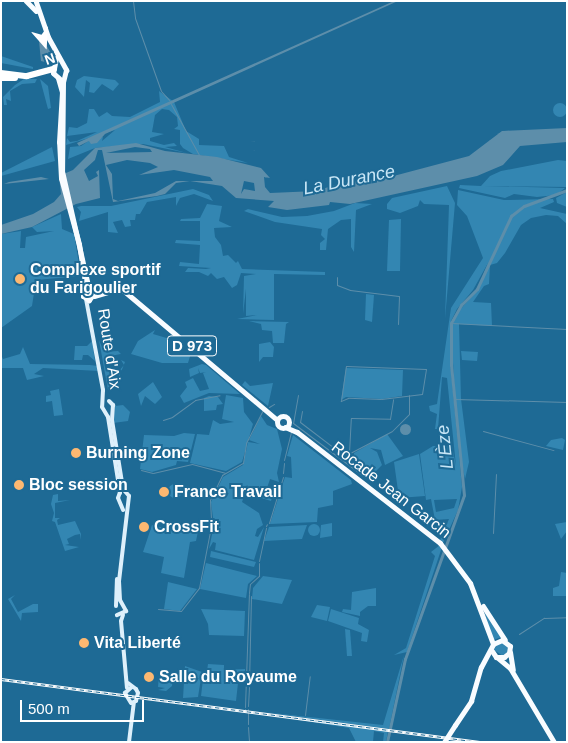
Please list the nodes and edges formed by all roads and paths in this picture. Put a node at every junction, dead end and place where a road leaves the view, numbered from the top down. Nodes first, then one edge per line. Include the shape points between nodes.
1 (32, 2) edge
2 (57, 71) junction
3 (1, 74) edge
4 (64, 77) junction
5 (60, 150) junction
6 (90, 294) junction
7 (109, 401) junction
8 (104, 402) junction
9 (112, 411) junction
10 (106, 412) junction
11 (279, 418) junction
12 (287, 425) junction
13 (125, 492) junction
14 (120, 493) junction
15 (121, 502) junction
16 (127, 502) junction
17 (478, 599) junction
18 (122, 605) junction
19 (116, 606) junction
20 (117, 615) junction
21 (123, 615) junction
22 (120, 621) junction
23 (505, 640) junction
24 (493, 644) junction
25 (510, 650) junction
26 (492, 651) junction
27 (497, 657) junction
28 (484, 662) junction
29 (515, 676) junction
30 (129, 686) junction
31 (132, 704) junction
32 (129, 742) edge
33 (444, 742) edge
34 (554, 742) edge

1 - 2 main road via 55,56
2 - 3 highway via 15,77
2 - 4 main road
2 - 4 main road via 66,70
2 - 5 main road via 62,96
4 - 5 main road
5 - 6 main road, Route d'Aix via 63,183
6 - 7 main road, Route d'Aix
6 - 8 main road, Route d'Aix
6 - 11 main road, D 973 via 126,292
7 - 8 main road
7 - 9 main road via 113,405
8 - 10 main road via 102,408
9 - 10 main road
9 - 13 main road, Route d'Aix
10 - 14 main road, Route d'Aix
11 - 12 main road via 286,417
11 - 12 main road via 279,427
12 - 17 main road, Rocade Jean Garcin via 435,539 455,561
13 - 14 main road
13 - 16 main road via 129,496
14 - 15 main road
15 - 16 main road
15 - 19 main road via 123,517
16 - 18 main road via 120,572
17 - 23 main road, Rocade Jean Garcin
17 - 24 main road, Rocade Jean Garcin
18 - 19 main road
18 - 21 main road via 126,610
19 - 20 main road via 114,611
20 - 21 main road
20 - 22 main road
21 - 22 main road
22 - 30 main road
23 - 24 main road
23 - 25 main road
24 - 26 main road
25 - 27 main road via 507,656
25 - 29 main road
26 - 27 main road
26 - 28 main road
27 - 28 main road
27 - 29 main road
28 - 33 main road, bridge via 472,698
29 - 34 main road
30 - 31 main road via 125,697
30 - 31 main road via 138,693
31 - 32 main road via 134,722

